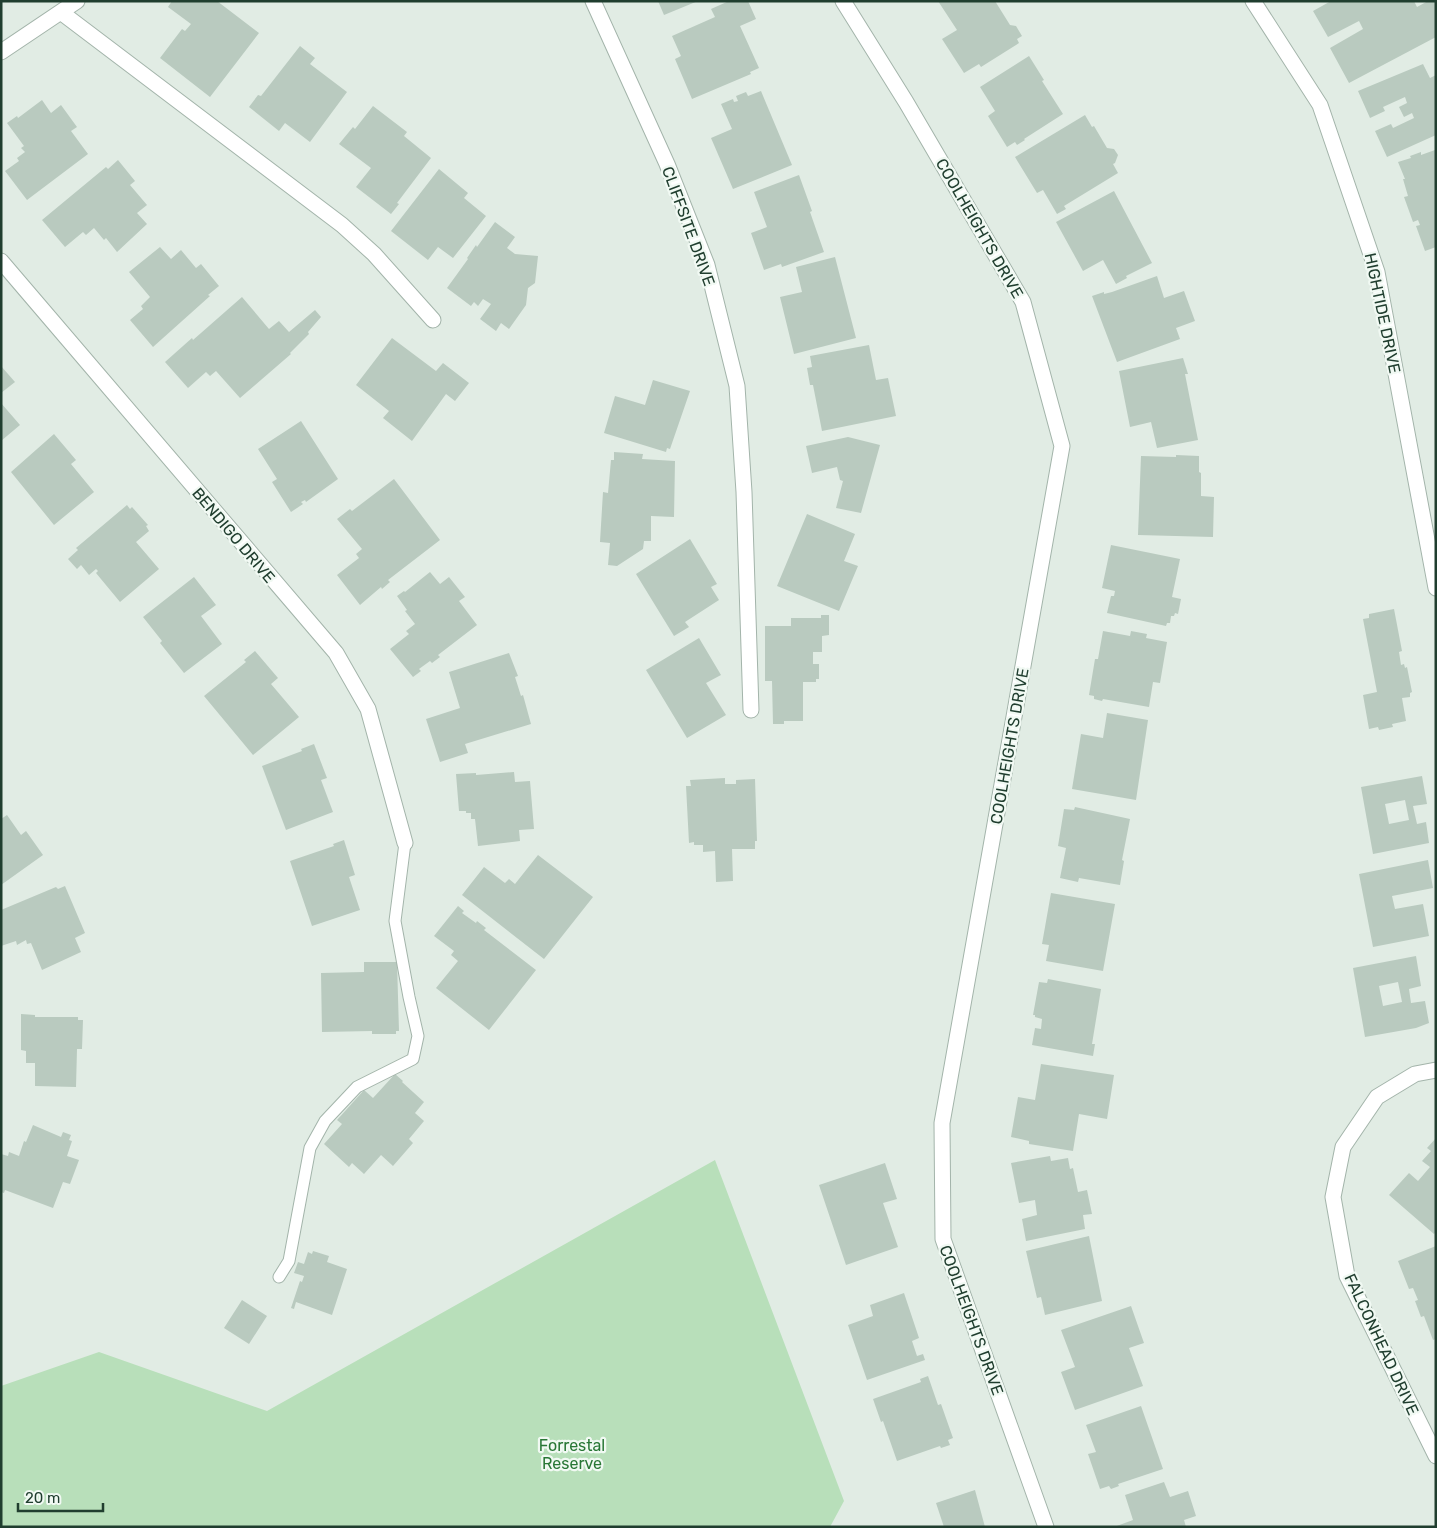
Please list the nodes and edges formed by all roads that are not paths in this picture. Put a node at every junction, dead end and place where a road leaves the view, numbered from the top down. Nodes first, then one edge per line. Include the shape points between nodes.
1 (77, 1) edge
2 (593, 1) edge
3 (843, 1) edge
4 (1253, 1) edge
5 (62, 13) junction
6 (1, 52) edge
7 (1, 261) edge
8 (433, 320) dead end
9 (1436, 588) edge
10 (750, 710) dead end
11 (405, 843) joint
12 (1436, 1070) edge
13 (279, 1277) dead end
14 (1436, 1456) edge
15 (1046, 1527) edge

1 - 5 street
2 - 10 street, CLIFFSITE DRIVE via 707,265 737,386 744,492
3 - 15 street, COOLHEIGHTS DRIVE via 1024,302 1062,446 942,1123 943,1239
4 - 9 street, HIGHTIDE DRIVE via 1320,104 1377,272
5 - 6 street
5 - 8 street via 342,225 374,254
7 - 11 street, BENDIGO DRIVE via 336,653 368,709
11 - 13 lane via 395,921 418,1036 413,1059 356,1087 325,1121 310,1148 289,1261
12 - 14 street, FALCONHEAD DRIVE via 1415,1074 1377,1098 1343,1146 1333,1197 1347,1276

